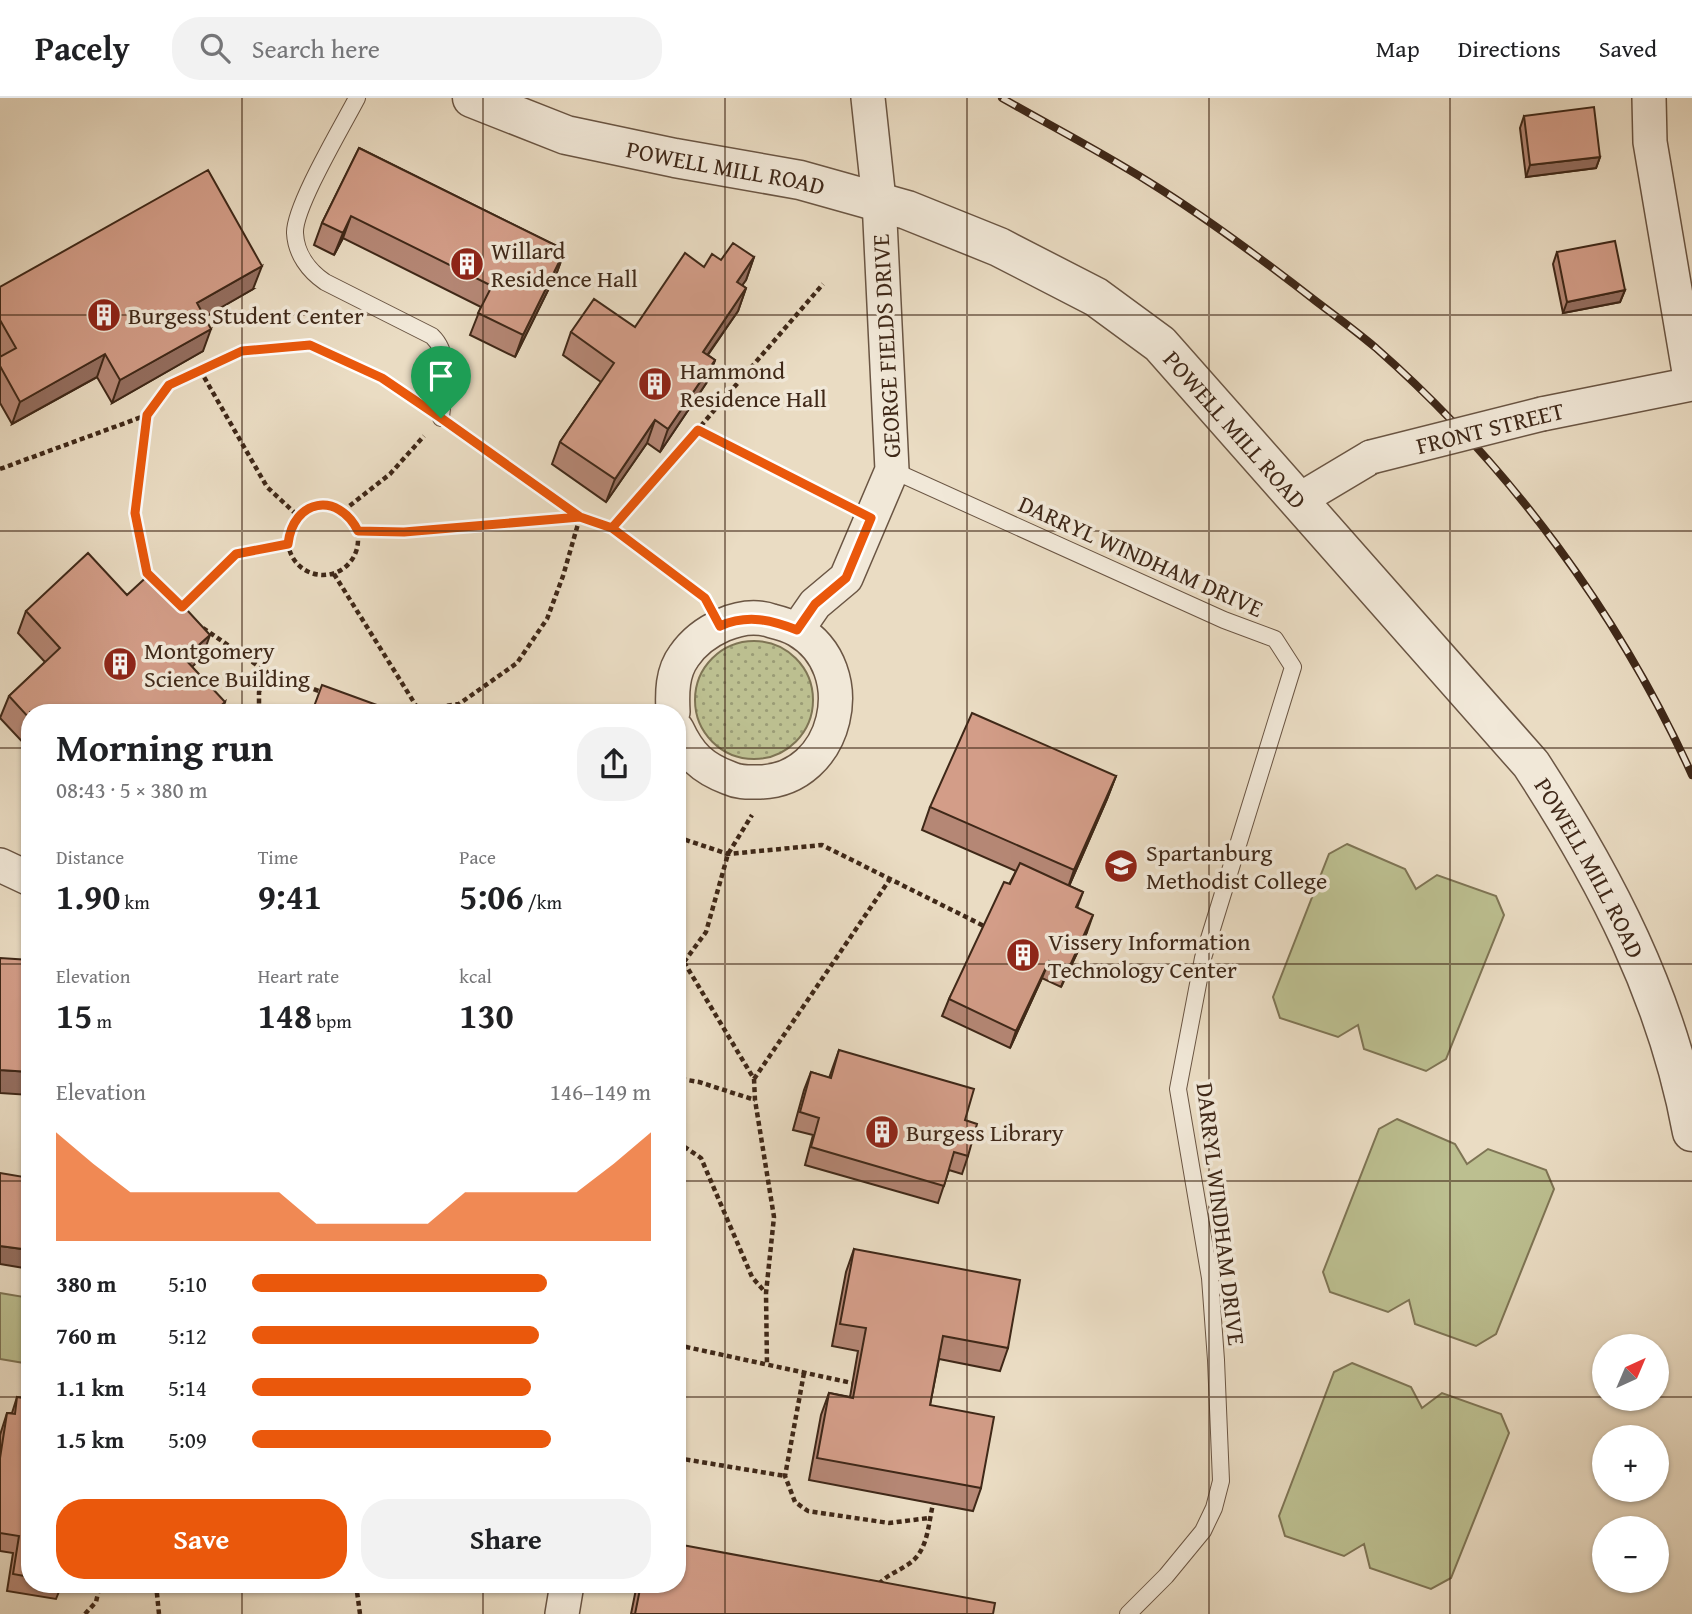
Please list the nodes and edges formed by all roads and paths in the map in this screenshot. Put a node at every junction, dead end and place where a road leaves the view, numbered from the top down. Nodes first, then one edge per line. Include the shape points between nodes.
1 (357, 98) edge
2 (472, 98) edge
3 (867, 98) edge
4 (1649, 98) edge
5 (879, 200) junction
6 (823, 284) dead end
7 (200, 370) junction
8 (1692, 384) edge
9 (147, 415) junction
10 (441, 418) junction
11 (698, 430) junction
12 (0, 469) edge
13 (892, 470) junction
14 (1299, 500) junction
15 (344, 511) junction
16 (298, 516) junction
17 (580, 517) junction
18 (871, 518) junction
19 (612, 528) junction
20 (358, 531) junction
21 (288, 544) junction
22 (334, 573) junction
23 (156, 581) edge
24 (173, 598) edge
25 (182, 607) junction
26 (190, 615) edge
27 (199, 624) edge
28 (720, 626) junction
29 (797, 630) junction
30 (267, 673) junction
31 (334, 696) edge
32 (259, 704) edge
33 (416, 704) edge
34 (459, 704) edge
35 (673, 704) edge
36 (686, 747) edge
37 (757, 782) junction
38 (686, 840) edge
39 (728, 854) junction
40 (0, 864) edge
41 (21, 874) edge
42 (890, 879) junction
43 (984, 926) edge
44 (686, 959) edge
45 (686, 965) edge
46 (686, 1078) edge
47 (754, 1079) junction
48 (755, 1100) junction
49 (1692, 1132) edge
50 (686, 1148) edge
51 (766, 1293) junction
52 (686, 1347) edge
53 (767, 1365) junction
54 (804, 1373) junction
55 (852, 1383) dead end
56 (686, 1460) edge
57 (785, 1476) junction
58 (933, 1504) edge
59 (929, 1518) junction
60 (98, 1593) edge
61 (157, 1593) edge
62 (357, 1593) edge
63 (566, 1593) edge
64 (877, 1594) edge
65 (85, 1614) edge
66 (159, 1614) edge
67 (360, 1614) edge
68 (562, 1614) edge
69 (1128, 1614) edge

1 - 10 lane via 299,211 295,233 301,257 325,282 432,336 442,346
2 - 5 street, POWELL MILL ROAD via 566,135 800,180
3 - 5 street, GEORGE FIELDS DRIVE
4 - 8 street via 1650,142
5 - 13 street, GEORGE FIELDS DRIVE
5 - 14 street, POWELL MILL ROAD via 999,247 1129,319 1160,344
6 - 11 path
7 - 9 path via 169,385
7 - 10 path via 242,351 310,345 382,378
7 - 16 path via 267,487
8 - 14 street, FRONT STREET, bridge via 1542,414 1371,457
9 - 12 path
9 - 23 path via 135,513 147,573
10 - 15 path via 390,474
10 - 17 path
11 - 18 path
11 - 19 path
13 - 18 street, GEORGE FIELDS DRIVE
13 - 69 lane, DARRYL WINDHAM DRIVE via 1275,639 1293,667 1202,958 1178,1089 1210,1278 1221,1481 1203,1531
14 - 49 street, POWELL MILL ROAD via 1531,764 1575,832 1647,976 1674,1053
15 - 16 path via 319,505
15 - 20 path
16 - 21 path
17 - 19 path
17 - 20 path via 404,532
17 - 34 path via 547,619 517,663
18 - 29 street, GEORGE FIELDS DRIVE via 846,578 815,604
19 - 28 path via 705,598
20 - 22 path via 355,556
21 - 22 path via 304,569 318,575
21 - 25 path via 236,554
22 - 33 path
24 - 25 path
25 - 26 path
27 - 30 path
28 - 29 street via 734,620 767,619
28 - 35 street via 705,633 683,657 672,687
29 - 37 street via 821,652 835,682 836,714 825,745 802,768 773,782
30 - 31 path
30 - 32 path
36 - 37 street via 710,771 740,783
37 - 39 path via 756,809
38 - 39 path
39 - 42 path via 822,845
39 - 44 path via 706,932
40 - 41 street
42 - 43 path
42 - 47 path
45 - 47 path
46 - 48 path
47 - 48 path
48 - 51 path via 774,1217
50 - 51 path via 701,1158 752,1276
51 - 53 path
52 - 53 path
53 - 54 path
54 - 55 path
54 - 57 path
56 - 57 path
57 - 59 path via 795,1502 808,1511 889,1523
58 - 59 path
59 - 64 path via 918,1558 888,1575 879,1583
60 - 65 path
61 - 66 path
62 - 67 path
63 - 68 street

